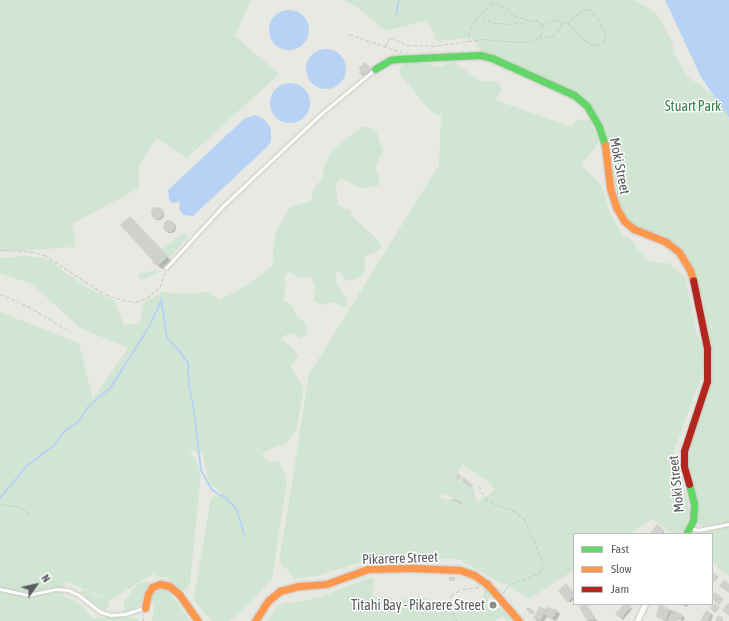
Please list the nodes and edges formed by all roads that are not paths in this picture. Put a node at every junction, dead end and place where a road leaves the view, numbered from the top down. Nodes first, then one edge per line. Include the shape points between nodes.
1 (375, 69) joint
2 (166, 268) road end
3 (729, 524) edge
4 (688, 531) edge
5 (0, 590) edge
6 (645, 605) edge
7 (145, 608) joint
8 (639, 620) edge
9 (198, 621) edge
10 (255, 621) edge
11 (519, 621) edge

1 - 2 lane via 321,114 223,206
1 - 4 street, Moki Street via 397,59 480,55 574,95 587,106 599,127 605,145 610,188 624,221 634,229 666,242 679,252 694,282 708,366 702,399 684,451 684,466 694,504
3 - 4 lane
5 - 7 lane via 28,595 56,589 68,590 101,612 111,615
6 - 8 street
7 - 9 street via 152,587 160,584 169,586 179,594
10 - 11 street, Pikarere Street via 268,601 280,591 299,586 326,584 368,569 412,568 460,570 474,575 501,598

